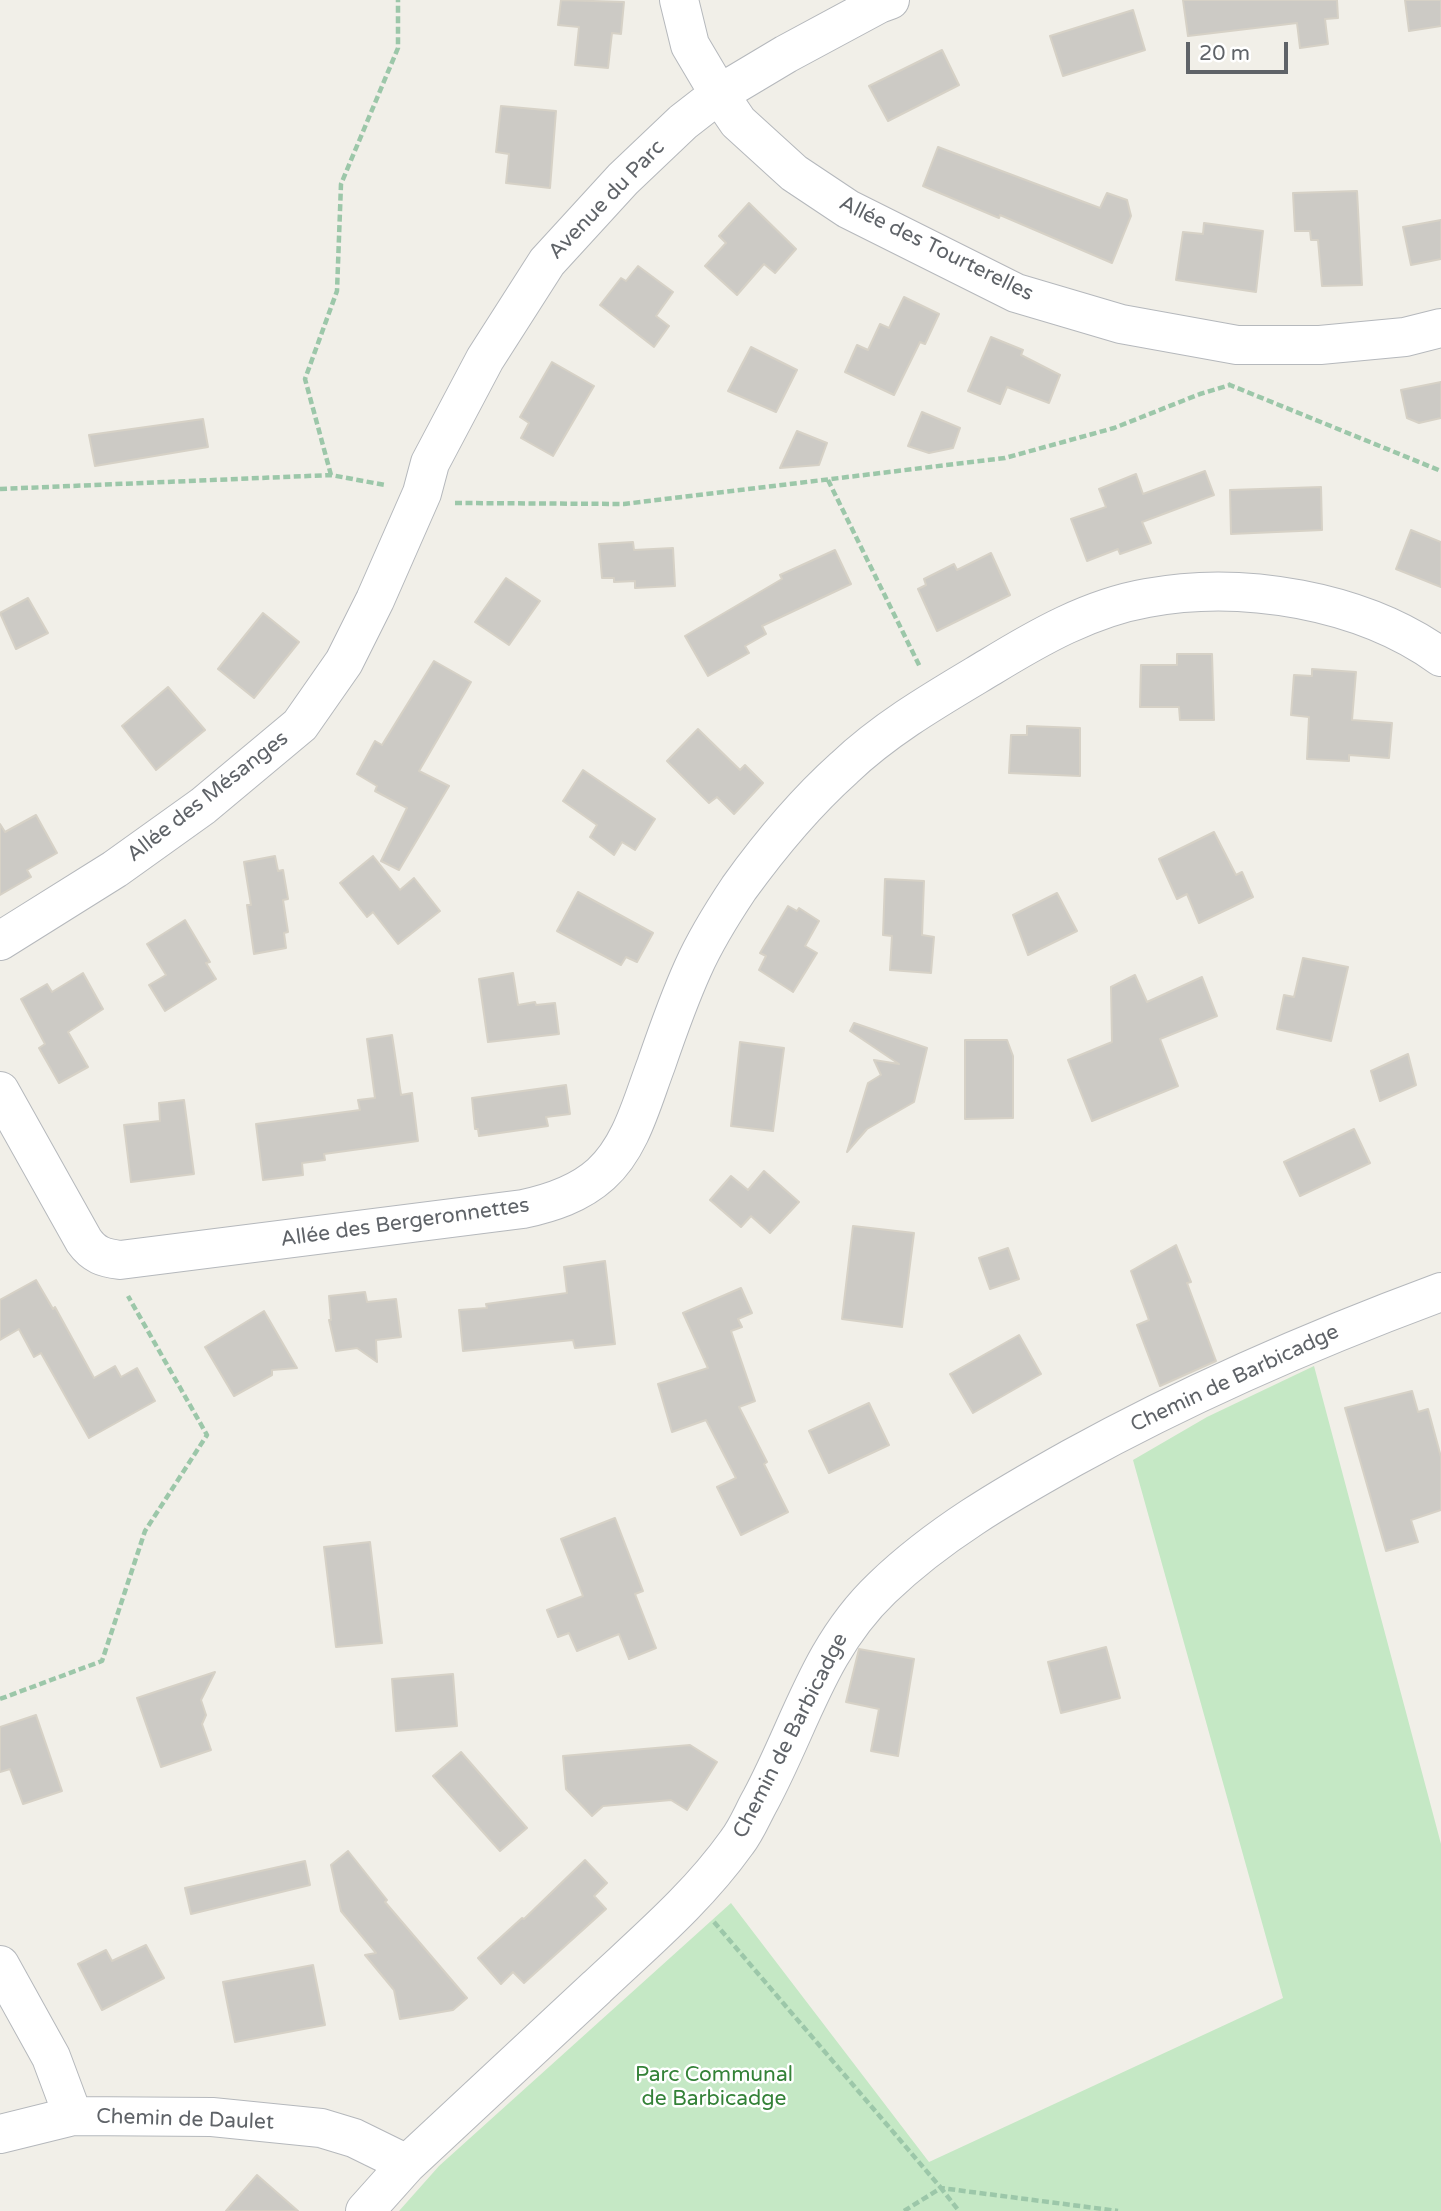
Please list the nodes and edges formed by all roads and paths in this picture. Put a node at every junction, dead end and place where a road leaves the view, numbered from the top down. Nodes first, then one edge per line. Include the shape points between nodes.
1 (398, 0) edge
2 (679, 0) edge
3 (890, 0) edge
4 (719, 94) junction
5 (1441, 328) edge
6 (1237, 345) junction
7 (1230, 385) junction
8 (1441, 471) edge
9 (331, 475) junction
10 (828, 480) junction
11 (0, 489) edge
12 (422, 493) junction
13 (1441, 657) edge
14 (936, 699) junction
15 (0, 941) edge
16 (0, 1091) edge
17 (107, 1259) junction
18 (1441, 1292) edge
19 (0, 1699) edge
20 (693, 1898) junction
21 (0, 1965) edge
22 (74, 2116) junction
23 (0, 2134) edge
24 (408, 2164) junction
25 (941, 2188) junction
26 (365, 2211) edge
27 (904, 2211) edge
28 (958, 2211) edge
29 (1118, 2211) edge

1 - 9 path via 398,48 341,184 337,291 305,379
2 - 4 street, Allée des Tourterelles via 690,45
3 - 4 street, Avenue du Parc
4 - 6 street, Allée des Tourterelles via 738,122 793,173 848,209 1016,293 1121,324
4 - 12 street, Avenue du Parc via 623,179 547,262 485,359 430,463
5 - 6 street, Allée des Tourterelles via 1405,337 1320,345
6 - 7 path
7 - 8 path
7 - 10 path via 1114,428 1005,457
9 - 11 path
9 - 12 path
10 - 12 path via 624,505 456,504
10 - 14 path
12 - 15 street, Allée des Mésanges via 344,662 300,725 203,806 115,869
13 - 14 street, Allée des Bergeronnettes via 1383,625 1327,607 1229,591 1185,593 1147,598 1080,618
14 - 17 street, Allée des Bergeronnettes via 845,767 785,829 738,890 694,967 634,1124 611,1162 587,1185 523,1209
16 - 17 street via 84,1241
17 - 19 path via 207,1435 145,1531 103,1661
18 - 20 street, Chemin de Barbicadge via 1329,1334 1162,1411 1026,1484 933,1545 858,1612 836,1642 773,1778 739,1839
20 - 24 street, Chemin de Barbicadge
20 - 25 path
21 - 22 street via 51,2057
22 - 23 street, Chemin de Daulet
22 - 24 street, Chemin de Daulet via 212,2117 321,2128
24 - 26 street, Chemin de Barbicadge
25 - 27 path
25 - 28 path
25 - 29 path

